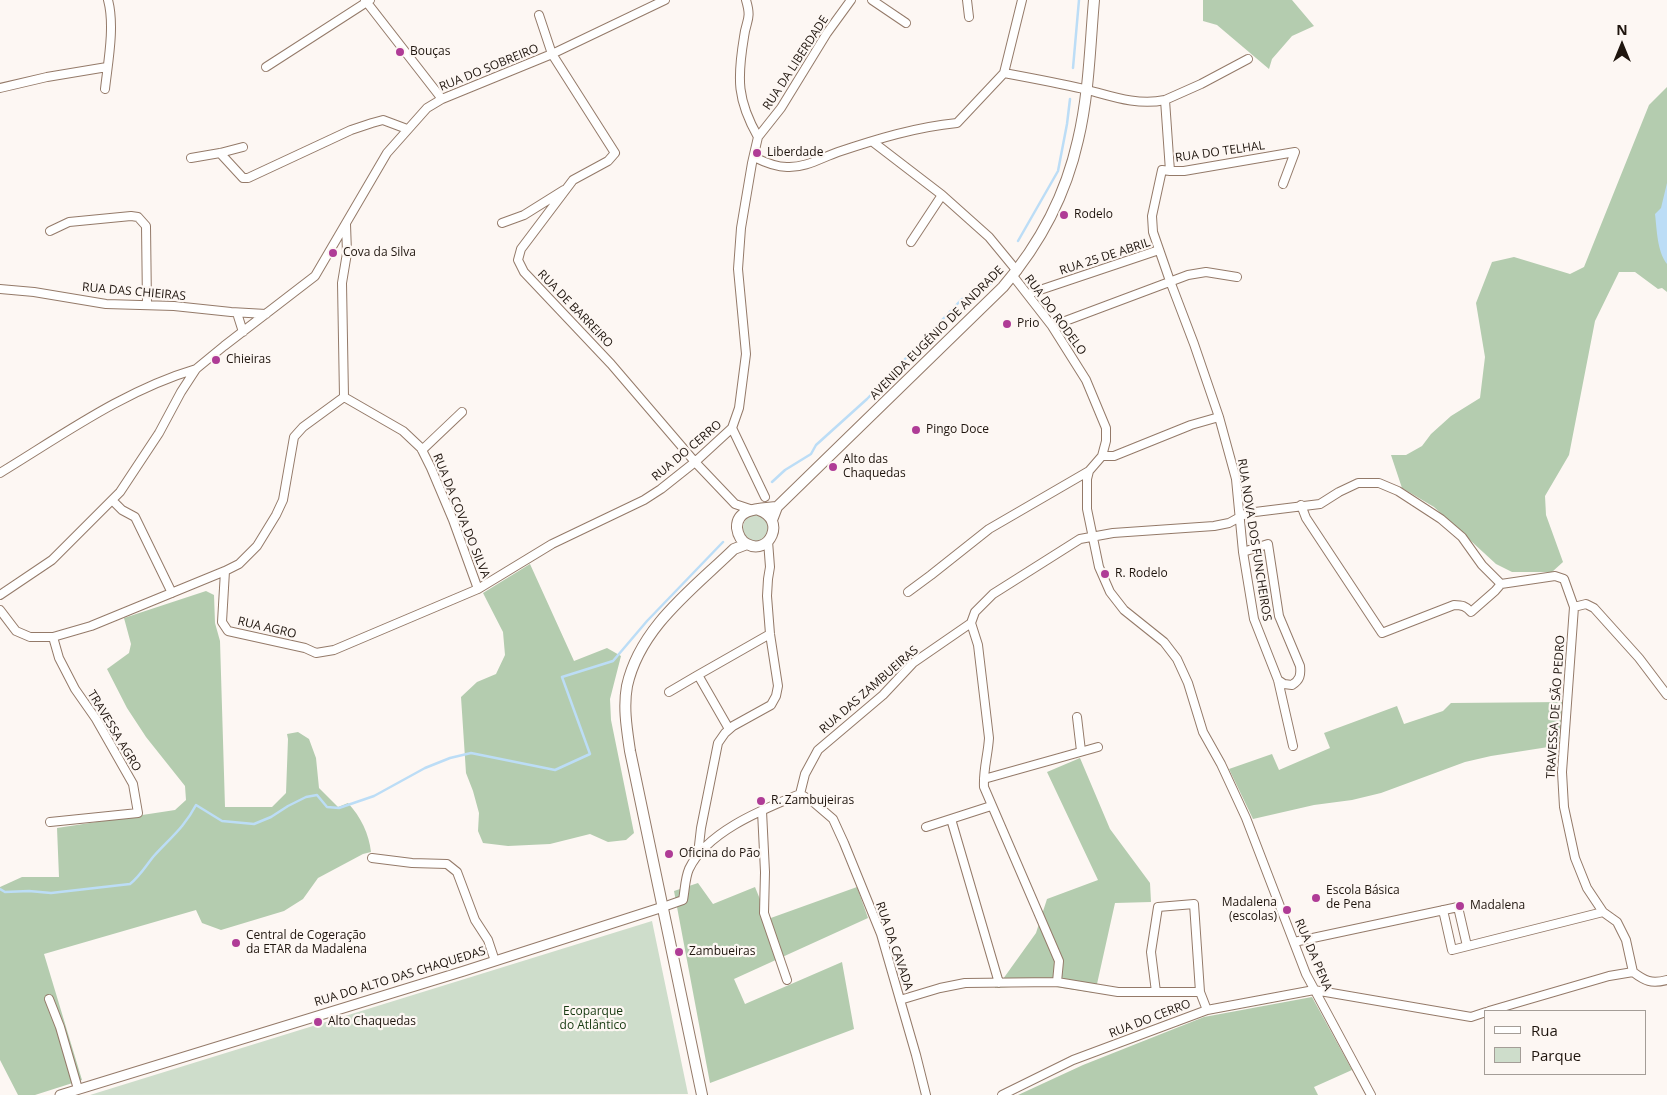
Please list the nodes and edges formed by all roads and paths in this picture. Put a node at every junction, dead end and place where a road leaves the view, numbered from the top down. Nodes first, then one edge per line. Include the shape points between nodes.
1 (108, 0) edge
2 (664, 0) edge
3 (746, 0) edge
4 (851, 0) edge
5 (872, 0) edge
6 (967, 0) edge
7 (1022, 0) edge
8 (1094, 0) edge
9 (367, 1) edge
10 (539, 15) dead end
11 (969, 17) dead end
12 (906, 23) dead end
13 (552, 54) junction
14 (1248, 59) dead end
15 (107, 67) junction
16 (266, 67) dead end
17 (1004, 73) junction
18 (0, 88) edge
19 (105, 89) dead end
20 (1086, 90) junction
21 (442, 99) junction
22 (1164, 100) junction
23 (407, 129) junction
24 (758, 137) junction
25 (873, 142) junction
26 (243, 146) dead end
27 (220, 153) junction
28 (754, 157) junction
29 (191, 158) dead end
30 (1170, 171) junction
31 (1283, 184) dead end
32 (567, 189) junction
33 (942, 195) junction
34 (502, 223) dead end
35 (346, 224) junction
36 (50, 231) dead end
37 (911, 242) dead end
38 (1159, 250) junction
39 (1015, 274) junction
40 (1237, 277) dead end
41 (1170, 282) junction
42 (0, 289) edge
43 (1028, 294) junction
44 (147, 305) junction
45 (237, 313) junction
46 (266, 314) junction
47 (1052, 326) junction
48 (243, 332) junction
49 (196, 369) junction
50 (344, 397) junction
51 (462, 412) dead end
52 (1219, 417) junction
53 (732, 428) junction
54 (422, 450) junction
55 (1102, 456) junction
56 (694, 462) junction
57 (1089, 471) junction
58 (0, 473) edge
59 (765, 497) dead end
60 (112, 500) junction
61 (734, 504) junction
62 (1301, 505) junction
63 (776, 507) junction
64 (756, 510) junction
65 (1240, 517) junction
66 (772, 520) junction
67 (737, 524) junction
68 (739, 536) junction
69 (1093, 536) junction
70 (768, 541) junction
71 (746, 544) junction
72 (758, 546) junction
73 (734, 549) junction
74 (1243, 552) junction
75 (769, 557) junction
76 (225, 571) junction
77 (1501, 584) junction
78 (478, 589) junction
79 (908, 592) dead end
80 (172, 593) junction
81 (0, 595) edge
82 (1574, 607) junction
83 (0, 610) edge
84 (971, 624) junction
85 (770, 634) junction
86 (53, 637) junction
87 (698, 676) junction
88 (1278, 680) junction
89 (669, 692) dead end
90 (1667, 695) edge
91 (1077, 717) dead end
92 (729, 729) junction
93 (1098, 746) dead end
94 (1293, 746) dead end
95 (1081, 751) junction
96 (984, 779) junction
97 (800, 794) junction
98 (991, 806) junction
99 (762, 811) junction
100 (951, 819) junction
101 (50, 822) dead end
102 (926, 827) dead end
103 (698, 854) junction
104 (372, 858) dead end
105 (663, 907) junction
106 (1443, 910) junction
107 (1603, 912) junction
108 (1294, 942) junction
109 (1467, 946) junction
110 (495, 960) junction
111 (1633, 972) junction
112 (787, 980) dead end
113 (1667, 980) edge
114 (999, 982) junction
115 (1057, 982) junction
116 (1314, 990) junction
117 (1156, 992) junction
118 (1200, 992) junction
119 (49, 998) dead end
120 (900, 1000) junction
121 (1207, 1010) junction
122 (1494, 1010) edge
123 (1484, 1013) edge
124 (78, 1090) junction
125 (60, 1095) edge
126 (702, 1095) edge
127 (926, 1095) edge
128 (1002, 1095) edge
129 (1371, 1095) edge

1 - 15 street
2 - 13 street, RUA DO SOBREIRO
3 - 24 street via 749,22 744,32 739,78 741,97
4 - 24 street, RUA DA LIBERDADE via 781,108
5 - 12 street
6 - 11 street
7 - 17 street
8 - 20 main road, AVENIDA EUGÉNIO DE ANDRADE
9 - 16 street
9 - 21 street
10 - 13 street
13 - 21 street, RUA DO SOBREIRO
13 - 32 street, RUA DE BARREIRO via 615,153 608,162 574,180
14 - 22 street
15 - 18 street
15 - 19 street
17 - 20 street
17 - 25 street via 957,123 908,130
20 - 22 street via 1122,100
20 - 39 main road, AVENIDA EUGÉNIO DE ANDRADE via 1070,172 1052,214
21 - 23 street, RUA DO SOBREIRO via 427,108
22 - 30 street, RUA DO TELHAL
23 - 27 street via 383,120 372,123 248,178 243,178
23 - 35 street, RUA DO SOBREIRO via 387,153
24 - 28 street, RUA DO CERRO
25 - 28 street via 806,165 786,167
25 - 33 street, RUA DO RODELO
26 - 27 street
27 - 29 street
28 - 53 street, RUA DO CERRO via 741,228 738,269 746,354 739,408
30 - 31 street, RUA DO TELHAL via 1184,172 1295,152
30 - 38 street via 1162,170 1152,216
32 - 34 street via 524,215
32 - 56 street, RUA DE BARREIRO via 521,249 518,260 524,272 611,364
33 - 37 street
33 - 39 street, RUA DO RODELO via 989,236
35 - 46 street, RUA DO SOBREIRO via 315,276
35 - 50 street via 347,253 342,283
36 - 44 street via 69,222 138,217 146,226
38 - 41 street, RUA 25 DE ABRIL
38 - 43 street, RUA 25 DE ABRIL
39 - 43 street, RUA DO RODELO
39 - 63 main road, AVENIDA EUGÉNIO DE ANDRADE
40 - 41 street via 1206,272
41 - 47 street
41 - 52 street, RUA NOVA DOS FUNCHEIROS
42 - 44 street, RUA DAS CHIEIRAS via 106,304
43 - 47 street, RUA DO RODELO
44 - 45 street, RUA DAS CHIEIRAS
45 - 46 street, RUA DAS CHIEIRAS
45 - 48 street
46 - 48 street, RUA DO SOBREIRO
47 - 55 street, RUA DO RODELO via 1086,380 1100,410 1106,428
48 - 49 street, RUA DO SOBREIRO
49 - 58 street via 119,400
49 - 60 street via 159,433
50 - 54 street, RUA DA COVA DO SILVA via 403,431
50 - 76 street via 294,437 283,500 276,515 257,546
51 - 54 street
52 - 55 street via 1190,425 1114,456
52 - 65 street, RUA NOVA DOS FUNCHEIROS via 1236,478
53 - 56 street, RUA DO CERRO
53 - 59 street
54 - 78 street, RUA DA COVA DO SILVA via 453,520
55 - 57 street
56 - 61 street, RUA DE BARREIRO
56 - 78 street, RUA DO CERRO via 644,500 552,544
57 - 69 street via 1087,508
57 - 79 street via 989,529
60 - 80 street via 135,517
60 - 81 street via 52,560
61 - 64 street, RUA DE BARREIRO
61 - 67 street
62 - 65 street, RUA DAS ZAMBUEIRAS
62 - 77 street, RUA DAS ZAMBUEIRAS via 1320,504 1358,483 1379,483 1398,491 1440,519 1462,538
62 - 77 street via 1306,518 1382,633 1454,605 1467,607 1471,612
63 - 64 main road
63 - 66 main road, AVENIDA EUGÉNIO DE ANDRADE
64 - 66 main road via 769,515
64 - 67 main road via 743,514
65 - 69 street, RUA DAS ZAMBUEIRAS via 1214,526
65 - 74 street, RUA NOVA DOS FUNCHEIROS
66 - 70 main road, AVENIDA EUGÉNIO DE ANDRADE via 773,531
67 - 68 main road
68 - 71 main road
68 - 73 main road
69 - 84 street, RUA DAS ZAMBUEIRAS via 1080,539 993,594 975,612
69 - 108 street, RUA DA PENA via 1099,567 1110,592 1124,610 1164,642 1177,659 1203,732 1246,818
70 - 72 main road
70 - 75 street
71 - 72 main road
71 - 73 main road
72 - 75 street
73 - 105 main road via 664,617 648,637 635,662 627,688 630,751
74 - 88 street, RUA NOVA DOS FUNCHEIROS via 1254,619
74 - 88 street via 1268,544 1279,616 1300,666 1298,681 1292,685
75 - 85 street via 767,596
76 - 78 street, RUA AGRO via 222,622 228,631 316,653 334,650
76 - 80 street
77 - 82 street via 1555,576 1564,579
80 - 86 street via 91,626
82 - 90 street via 1586,604 1594,608
82 - 107 street, TRAVESSA DE SÃO PEDRO via 1562,772 1564,807 1575,858 1587,888
83 - 86 street via 16,631 30,637
84 - 96 street via 978,645 989,738
84 - 97 street, RUA DAS ZAMBUEIRAS via 913,663 883,695 818,750 805,774
85 - 87 street
85 - 92 street via 778,686 776,696 771,705
86 - 101 street, TRAVESSA AGRO via 71,681 133,784 138,813
87 - 89 street
87 - 92 street
88 - 94 street, RUA NOVA DOS FUNCHEIROS
91 - 95 street
92 - 103 street via 718,743
93 - 95 street
95 - 96 street
96 - 98 street
97 - 99 street
97 - 120 street, RUA DA CAVADA via 833,818 881,934
98 - 100 street
98 - 115 street via 1059,960
99 - 103 street via 738,823
99 - 112 street via 764,913
100 - 102 street
100 - 114 street
103 - 105 street, RUA DO ALTO DAS CHAQUEDAS via 688,871 683,900
104 - 110 street via 447,864 457,872 475,920 488,940
105 - 110 street, RUA DO ALTO DAS CHAQUEDAS
105 - 126 main road
106 - 108 street
106 - 109 street via 1458,907
106 - 109 street via 1452,950
107 - 109 street
107 - 111 street, TRAVESSA DE SÃO PEDRO via 1616,922 1623,934
108 - 116 street, RUA DA PENA
110 - 124 street, RUA DO ALTO DAS CHAQUEDAS
111 - 113 street via 1644,980
111 - 122 street
114 - 115 street
114 - 120 street via 965,982
115 - 117 street via 1118,992
116 - 121 street, RUA DO CERRO
116 - 123 street via 1471,1017
116 - 129 street, RUA DA PENA
117 - 118 street
117 - 118 street via 1151,952 1158,907 1194,904
118 - 121 street
119 - 124 street
120 - 127 street, RUA DA CAVADA
121 - 128 street, RUA DO CERRO via 1073,1060
124 - 125 street, RUA DO ALTO DAS CHAQUEDAS

